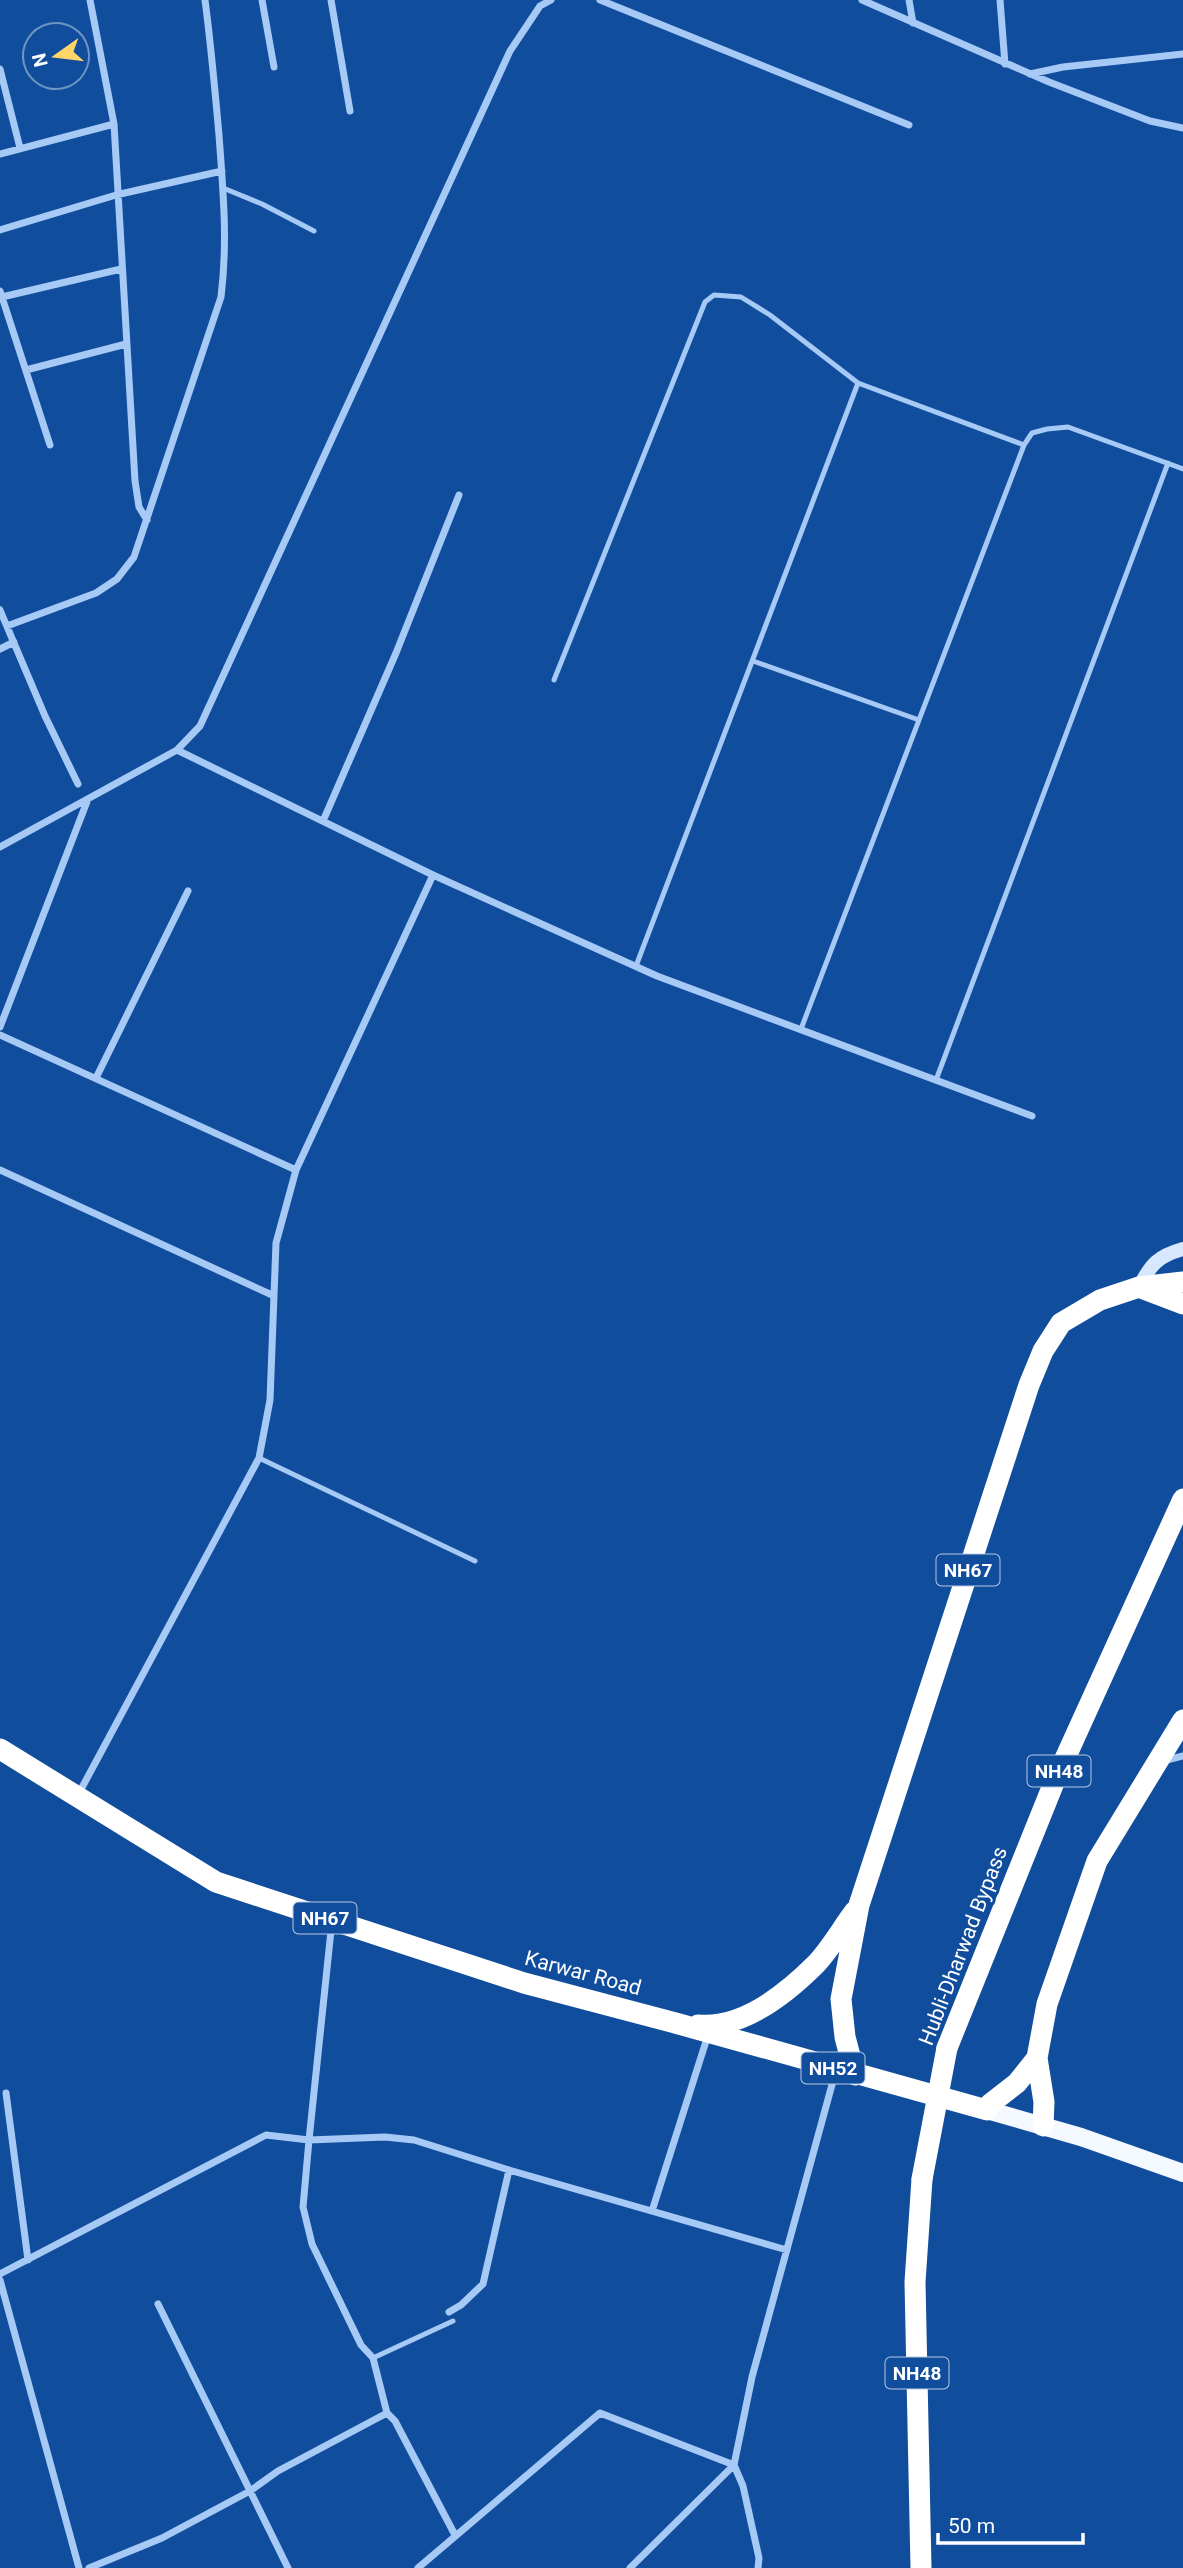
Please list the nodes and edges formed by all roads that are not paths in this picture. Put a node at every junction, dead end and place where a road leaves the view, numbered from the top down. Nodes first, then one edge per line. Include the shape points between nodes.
1 (90, 0) edge
2 (205, 0) edge
3 (262, 0) edge
4 (331, 0) edge
5 (551, 0) edge
6 (600, 0) edge
7 (862, 0) edge
8 (909, 0) edge
9 (1000, 0) edge
10 (913, 23) junction
11 (1183, 54) edge
12 (1005, 64) junction
13 (274, 67) dead end
14 (0, 69) edge
15 (1029, 74) junction
16 (351, 111) dead end
17 (114, 124) junction
18 (909, 125) dead end
19 (1183, 128) edge
20 (20, 148) junction
21 (0, 154) edge
22 (222, 171) junction
23 (223, 188) junction
24 (116, 195) junction
25 (0, 230) edge
26 (314, 231) dead end
27 (121, 269) junction
28 (1, 294) edge
29 (126, 344) junction
30 (26, 370) junction
31 (858, 383) junction
32 (50, 444) dead end
33 (1024, 445) junction
34 (1168, 463) junction
35 (1183, 469) edge
36 (459, 495) dead end
37 (147, 520) junction
38 (0, 610) edge
39 (7, 626) junction
40 (14, 642) junction
41 (0, 649) edge
42 (753, 661) junction
43 (554, 680) dead end
44 (919, 720) junction
45 (177, 750) junction
46 (78, 784) dead end
47 (88, 799) junction
48 (323, 821) junction
49 (0, 846) edge
50 (433, 875) junction
51 (188, 891) dead end
52 (636, 967) junction
53 (0, 1027) edge
54 (801, 1030) junction
55 (0, 1035) edge
56 (96, 1078) junction
57 (936, 1080) junction
58 (1032, 1116) dead end
59 (0, 1170) edge
60 (296, 1170) junction
61 (1183, 1249) edge
62 (1183, 1282) edge
63 (1139, 1287) junction
64 (272, 1295) junction
65 (1183, 1304) edge
66 (259, 1458) junction
67 (1183, 1499) edge
68 (475, 1561) dead end
69 (1183, 1720) edge
70 (0, 1749) edge
71 (1183, 1756) edge
72 (1158, 1762) junction
73 (77, 1797) junction
74 (859, 1905) junction
75 (332, 1920) junction
76 (679, 2024) junction
77 (709, 2032) junction
78 (1037, 2058) junction
79 (845, 2072) junction
80 (6, 2093) dead end
81 (988, 2110) junction
82 (1043, 2126) junction
83 (309, 2140) junction
84 (509, 2170) junction
85 (1183, 2173) edge
86 (652, 2211) junction
87 (787, 2250) junction
88 (28, 2260) junction
89 (0, 2274) edge
90 (0, 2280) edge
91 (158, 2304) dead end
92 (449, 2312) dead end
93 (453, 2322) dead end
94 (373, 2358) junction
95 (387, 2413) junction
96 (734, 2465) junction
97 (250, 2491) junction
98 (455, 2536) junction
99 (79, 2568) edge
100 (89, 2568) edge
101 (288, 2568) edge
102 (418, 2568) edge
103 (630, 2568) edge
104 (758, 2568) edge
105 (921, 2568) edge

1 - 17 street
2 - 22 street
3 - 13 street
4 - 16 street
5 - 45 street via 540,6 510,51 200,726
6 - 18 street
7 - 10 street
8 - 10 street
9 - 12 street
10 - 12 street
11 - 15 street
12 - 15 street
14 - 20 street
15 - 19 street via 1150,121
17 - 20 street
17 - 24 street
20 - 21 street
22 - 23 street
22 - 24 street
23 - 26 lane
23 - 37 street via 226,253 221,297
24 - 25 street
24 - 27 street
27 - 28 street
27 - 29 street
28 - 30 street
29 - 30 street
29 - 37 street via 135,481 139,507
30 - 32 street
31 - 33 lane
31 - 42 lane
31 - 43 lane via 741,297 714,295 705,302
33 - 34 lane via 1032,433 1068,427
33 - 44 lane
34 - 35 lane
34 - 57 lane
36 - 48 street
37 - 39 street via 134,557 117,579 96,593
38 - 39 street
39 - 40 street
40 - 41 street
40 - 46 street
42 - 44 lane
42 - 52 lane
44 - 54 lane
45 - 47 street
45 - 48 street
47 - 49 street
47 - 53 street
48 - 50 street
50 - 52 street
50 - 60 street
51 - 56 street
52 - 54 street
54 - 57 street
55 - 56 street
56 - 60 street
57 - 58 street
59 - 64 street
60 - 64 street via 276,1243
61 - 63 street via 1150,1266
62 - 63 highway
63 - 65 highway
63 - 74 highway, NH67 via 1100,1300 1061,1323 1042,1351
64 - 66 street via 270,1400
66 - 68 lane
66 - 73 street
67 - 105 highway, Hubli-Dharwad Bypass / NH48, bridge via 1053,1785 947,2048 922,2179 915,2282
69 - 72 highway
70 - 73 highway, Karwar Road / NH67
71 - 72 street
72 - 78 highway via 1097,1861 1047,2004
73 - 75 highway, Karwar Road / NH67 via 216,1882
74 - 76 highway, NH67 via 817,1962 749,2015 707,2026
74 - 79 highway via 841,1998
75 - 76 highway, Karwar Road / NH67 via 524,1983
75 - 83 street
76 - 77 highway, Karwar Road / NH52
77 - 79 highway, Karwar Road / NH52
77 - 86 street
78 - 81 highway
78 - 82 highway
79 - 81 highway, Karwar Road / NH52
79 - 87 street
80 - 88 street
81 - 82 main road, Karwar Road / NH52
82 - 85 main road, Karwar Road / NH52
83 - 84 street via 414,2140
83 - 88 street via 266,2136
83 - 94 street via 303,2207 312,2244 361,2345
84 - 86 street
84 - 92 street via 483,2284
86 - 87 street
87 - 96 street via 752,2377
88 - 89 street
90 - 99 street
91 - 97 street
93 - 94 lane
94 - 95 street
95 - 97 street via 278,2471
95 - 98 street via 396,2421
96 - 98 street via 600,2413
96 - 103 street
96 - 104 street via 743,2486
97 - 100 street via 162,2538
97 - 101 street
98 - 102 street

